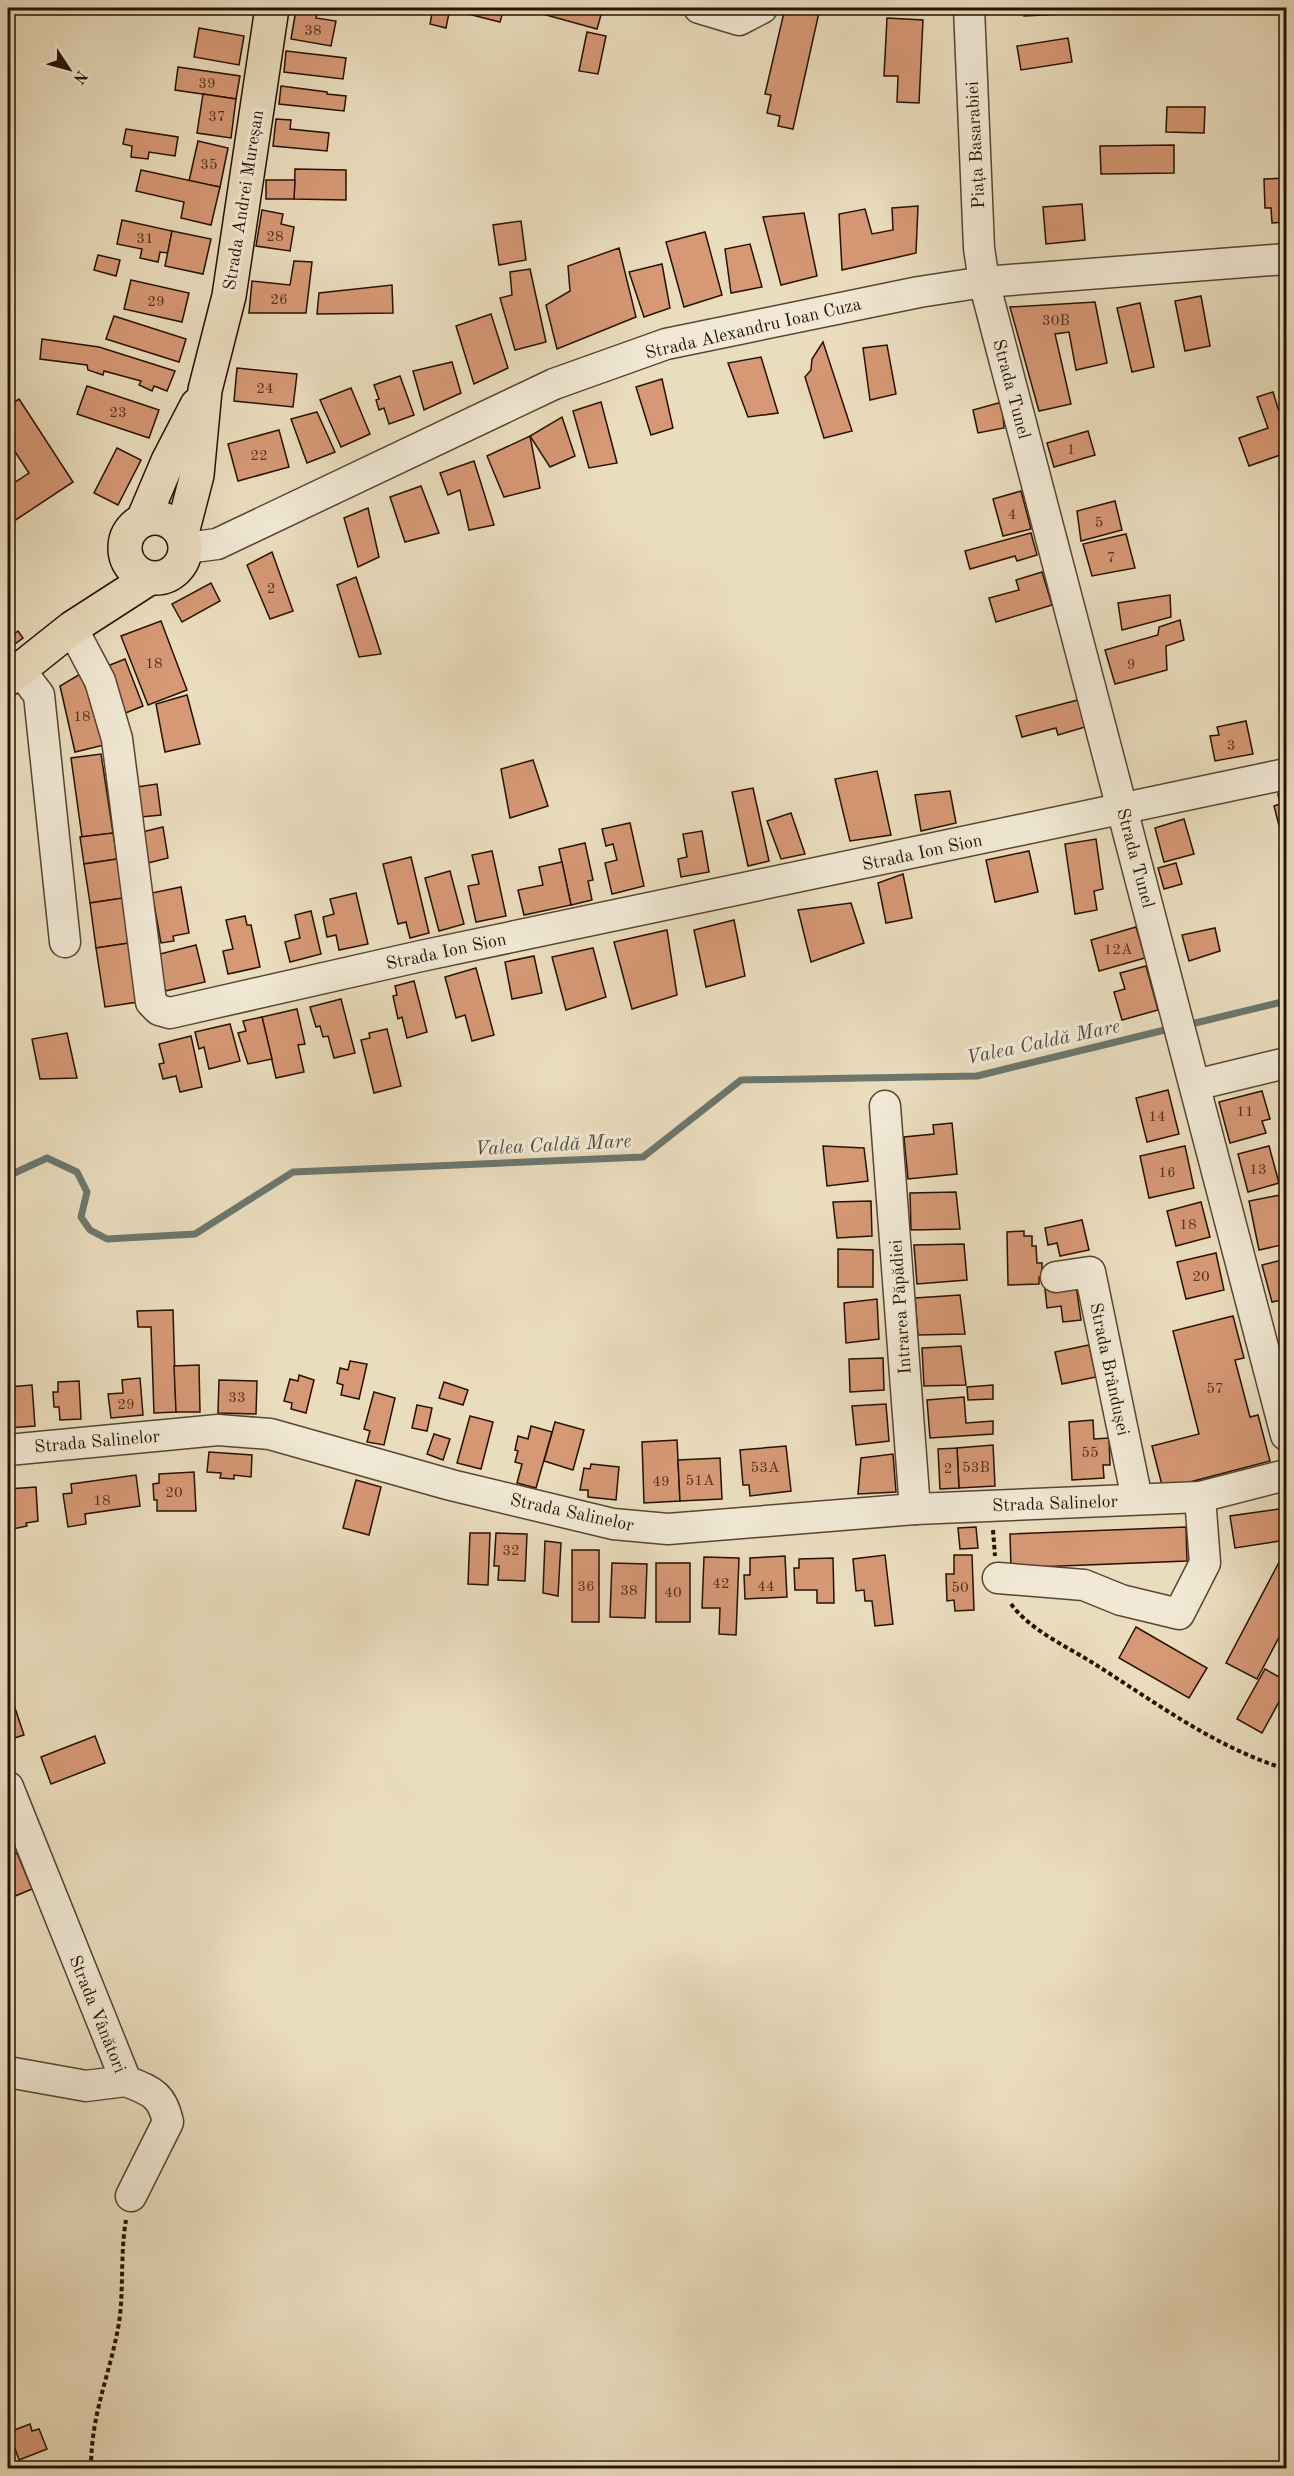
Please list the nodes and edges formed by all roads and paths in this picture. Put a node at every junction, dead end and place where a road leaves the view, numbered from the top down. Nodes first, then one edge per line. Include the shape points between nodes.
1 (272, 8) edge
2 (699, 8) edge
3 (762, 8) edge
4 (969, 8) edge
5 (1287, 259) edge
6 (984, 282) junction
7 (205, 390) junction
8 (143, 520) junction
9 (184, 541) junction
10 (137, 568) junction
11 (67, 632) junction
12 (14, 675) edge
13 (1287, 774) edge
14 (1124, 810) junction
15 (65, 942) dead end
16 (1287, 1063) edge
17 (1191, 1070) junction
18 (885, 1106) dead end
19 (1056, 1277) dead end
20 (1287, 1435) edge
21 (8, 1450) edge
22 (1287, 1475) edge
23 (1200, 1497) junction
24 (1137, 1499) junction
25 (991, 1505) junction
26 (915, 1509) junction
27 (998, 1578) junction
28 (1286, 1769) edge
29 (8, 1787) edge
30 (8, 2072) edge
31 (126, 2081) junction
32 (131, 2196) joint
33 (91, 2469) edge

1 - 7 main road, Strada Andrei Mureșan via 229,296
2 - 3 street via 739,20
4 - 6 street, Piața Basarabiei via 979,248
5 - 6 street, Strada Alexandru Ioan Cuza
6 - 9 street, Strada Alexandru Ioan Cuza via 666,344 554,384 217,544
6 - 14 street, Strada Tunel
7 - 8 main road, Strada Andrei Mureșan
7 - 9 main road, Strada Andrei Mureșan
8 - 9 main road via 158,518 172,522
8 - 10 main road via 127,535 124,546
9 - 10 main road via 181,566 166,578
10 - 11 main road
11 - 12 main road
11 - 14 street, Strada Ion Sion via 100,681 117,739 151,1002 159,1010 171,1012
12 - 15 street via 39,695
13 - 14 street
14 - 17 street, Strada Tunel
16 - 17 street
17 - 20 street, Strada Tunel
18 - 26 street, Intrarea Păpădiei
19 - 24 street, Strada Brândușei via 1090,1272
21 - 26 street, Strada Salinelor via 218,1430 248,1431 613,1524 668,1529
22 - 23 street, Strada Salinelor
23 - 24 street, Strada Salinelor
23 - 27 street via 1205,1563 1179,1614 1084,1585
24 - 25 street, Strada Salinelor
25 - 26 street, Strada Salinelor
25 - 27 path
27 - 28 path via 1013,1608 1036,1628 1207,1735 1252,1758
29 - 31 street, Strada Vânători
30 - 31 street via 86,2086
31 - 32 street, Strada Vânători via 151,2091 164,2105 168,2122
32 - 33 path via 123,2240 119,2322 97,2405

